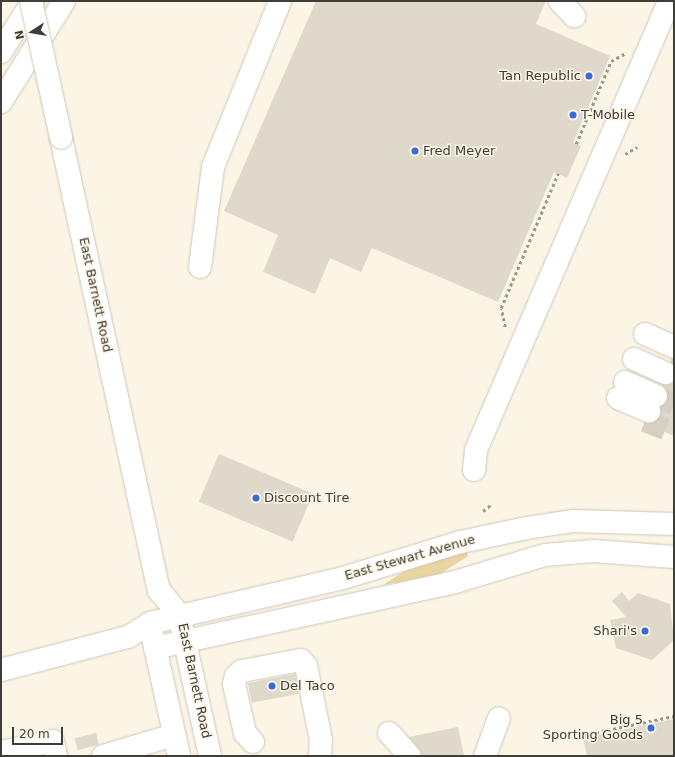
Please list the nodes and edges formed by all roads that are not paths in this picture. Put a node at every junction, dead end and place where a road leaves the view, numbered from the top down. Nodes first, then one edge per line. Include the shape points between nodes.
1 (28, 1) edge
2 (32, 1) edge
3 (64, 1) edge
4 (79, 1) edge
5 (280, 1) edge
6 (669, 1) edge
7 (2, 50) edge
8 (6, 95) edge
9 (200, 267) dead end
10 (674, 335) edge
11 (632, 366) junction
12 (660, 385) edge
13 (474, 470) dead end
14 (674, 524) edge
15 (674, 556) edge
16 (159, 590) junction
17 (179, 615) junction
18 (150, 623) junction
19 (128, 637) junction
20 (185, 642) junction
21 (155, 648) junction
22 (1, 670) edge
23 (389, 733) junction
24 (174, 735) junction
25 (253, 742) dead end
26 (145, 749) edge
27 (1, 752) edge
28 (113, 754) edge
29 (56, 756) edge
30 (179, 756) edge
31 (210, 756) edge
32 (320, 756) edge
33 (400, 756) edge
34 (404, 756) edge
35 (410, 756) edge

1 - 7 main road
2 - 7 main road
2 - 16 main road, East Barnett Road, bridge
3 - 8 main road
4 - 8 main road
5 - 9 main road via 213,167
6 - 13 main road via 476,450
10 - 11 main road
11 - 12 main road
11 - 12 main road
14 - 17 main road, East Stewart Avenue via 573,521 527,528 461,542 343,578
15 - 20 main road via 594,551 532,558 455,582
16 - 17 main road, East Barnett Road
16 - 18 main road, East Barnett Road
17 - 18 main road, East Stewart Avenue
17 - 20 main road, East Barnett Road
18 - 19 main road, East Stewart Avenue
18 - 21 main road, East Barnett Road
19 - 21 main road
19 - 22 main road, East Stewart Avenue
20 - 21 main road
20 - 31 main road, East Barnett Road
21 - 24 main road, East Barnett Road
23 - 33 main road
23 - 34 main road
23 - 35 main road
24 - 26 main road
24 - 30 main road, East Barnett Road
25 - 32 main road via 245,733 234,684 236,676 242,671 301,660 306,666 321,740
26 - 28 main road
27 - 29 main road via 53,741

